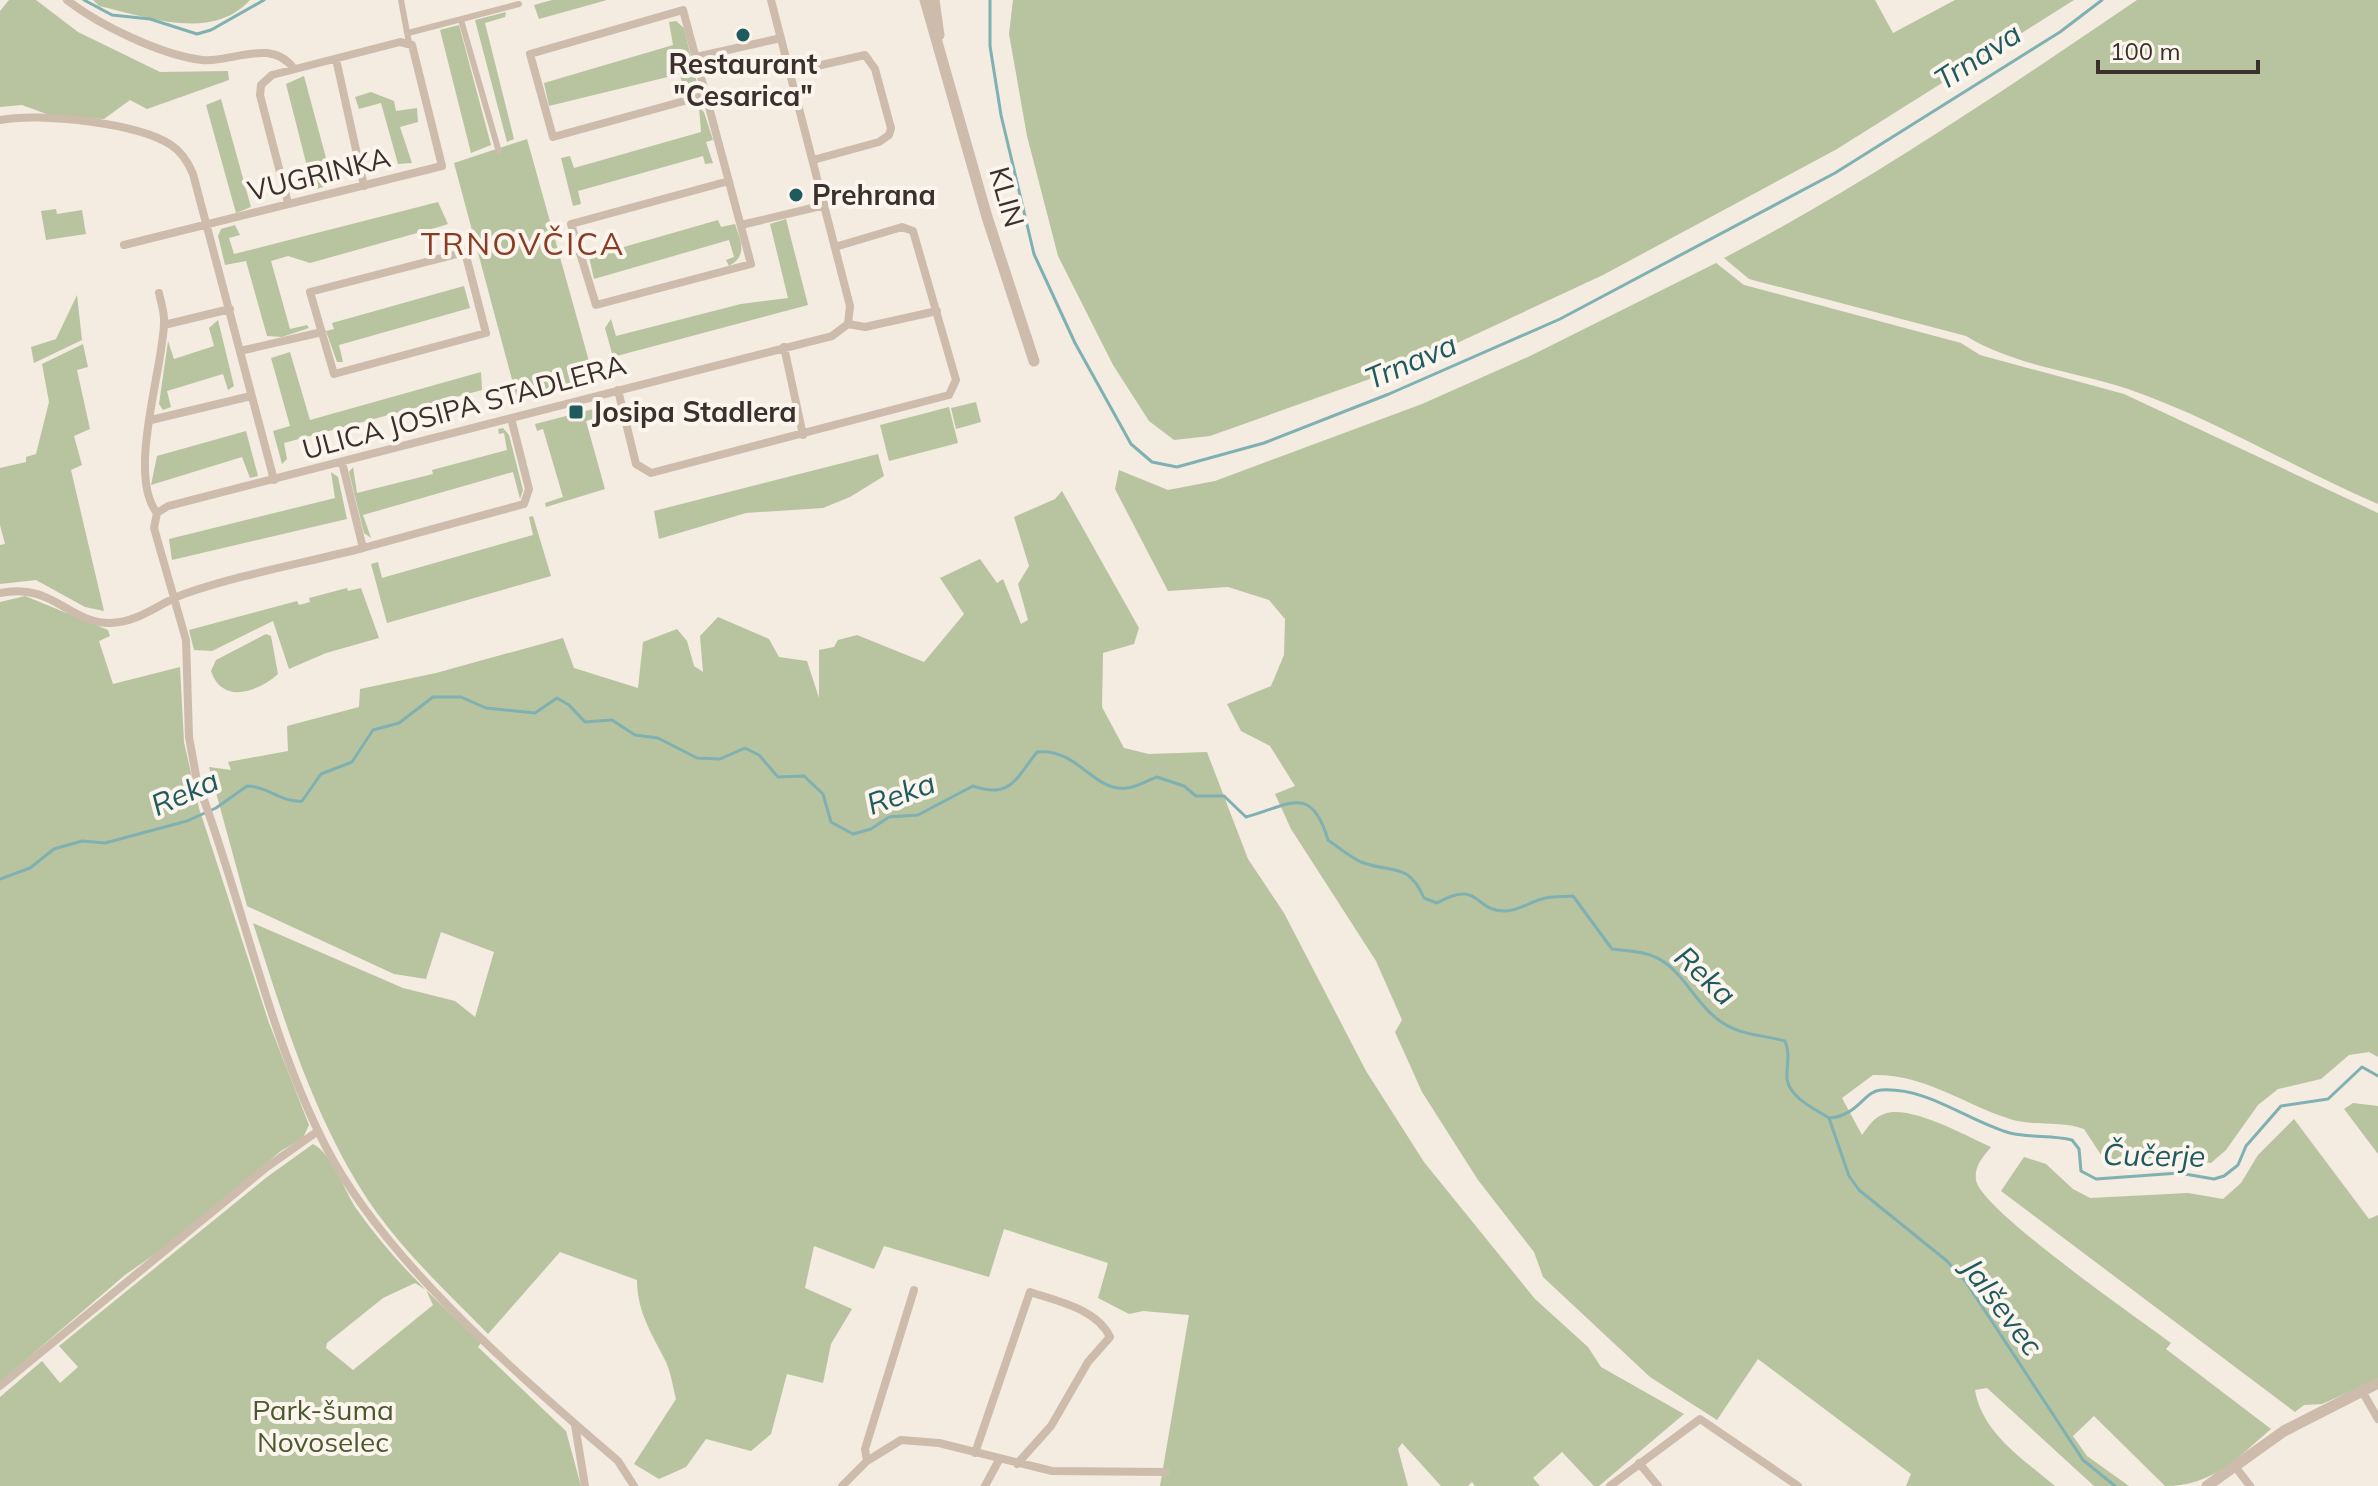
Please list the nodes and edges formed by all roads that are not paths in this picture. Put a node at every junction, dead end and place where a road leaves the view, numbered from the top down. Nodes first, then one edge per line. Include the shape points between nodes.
1 (67, 0) edge
2 (401, 0) edge
3 (771, 0) edge
4 (925, 0) edge
5 (934, 0) edge
6 (519, 4) dead end
7 (461, 20) junction
8 (409, 38) junction
9 (781, 38) junction
10 (939, 44) junction
11 (696, 57) junction
12 (336, 59) junction
13 (294, 69) junction
14 (791, 72) junction
15 (706, 95) junction
16 (0, 120) edge
17 (499, 152) dead end
18 (813, 160) junction
19 (729, 181) junction
20 (364, 186) junction
21 (288, 203) junction
22 (825, 205) junction
23 (207, 225) junction
24 (741, 225) junction
25 (124, 245) dead end
26 (835, 247) junction
27 (159, 293) dead end
28 (230, 309) junction
29 (937, 311) junction
30 (848, 324) junction
31 (164, 325) junction
32 (322, 332) junction
33 (784, 347) junction
34 (240, 351) junction
35 (1034, 361) dead end
36 (618, 390) junction
37 (251, 396) junction
38 (511, 418) junction
39 (151, 420) junction
40 (803, 435) junction
41 (342, 462) junction
42 (274, 480) junction
43 (157, 513) junction
44 (363, 548) junction
45 (0, 593) edge
46 (174, 598) junction
47 (318, 1131) junction
48 (914, 1290) dead end
49 (2378, 1383) edge
50 (0, 1386) edge
51 (2362, 1391) junction
52 (2378, 1419) edge
53 (575, 1424) junction
54 (975, 1453) junction
55 (999, 1460) junction
56 (867, 1461) junction
57 (1639, 1463) junction
58 (1017, 1464) junction
59 (2234, 1465) junction
60 (1166, 1472) dead end
61 (585, 1486) edge
62 (634, 1486) edge
63 (842, 1486) edge
64 (985, 1486) edge
65 (1610, 1486) edge
66 (1658, 1486) edge
67 (1798, 1486) edge
68 (2207, 1486) edge
69 (2250, 1486) edge

1 - 13 street via 106,25 190,58 223,59 253,52 281,57
2 - 8 street
3 - 9 street
4 - 10 street, KLIN
5 - 10 street, KLIN
6 - 7 street
7 - 8 street
7 - 17 street
8 - 12 street
8 - 20 street, VUGRINKA via 442,166
9 - 11 street
9 - 14 street
10 - 35 street, KLIN
11 - 15 street
11 - 15 street via 683,10 530,54 553,137
12 - 13 street
12 - 20 street
13 - 21 street via 272,75 259,90
14 - 18 street
14 - 18 street via 865,55 875,69 891,128 879,142
15 - 19 street
16 - 23 street via 36,116 152,136 179,151 193,174
18 - 22 street
19 - 24 street
19 - 24 street via 571,224 596,305 751,264
20 - 21 street, VUGRINKA
21 - 23 street, VUGRINKA
22 - 24 street
22 - 26 street
23 - 25 street, VUGRINKA
23 - 28 street
26 - 29 street via 909,227 918,237
26 - 30 street via 850,306
27 - 31 street
28 - 31 street
28 - 34 street
29 - 30 street, ULICA JOSIPA STADLERA via 865,327
29 - 40 street via 956,380 954,391
30 - 33 street, ULICA JOSIPA STADLERA via 832,336
31 - 39 street
32 - 32 street via 310,292 465,252 486,333 334,374
32 - 34 street
33 - 36 street, ULICA JOSIPA STADLERA
33 - 40 street
34 - 37 street
36 - 38 street, ULICA JOSIPA STADLERA
36 - 40 street via 636,464 645,472
37 - 39 street
37 - 42 street
38 - 41 street, ULICA JOSIPA STADLERA
38 - 44 street via 529,489 524,504
39 - 43 street via 143,475
41 - 42 street, ULICA JOSIPA STADLERA
41 - 44 street
42 - 43 street, ULICA JOSIPA STADLERA
43 - 46 street via 154,528
44 - 46 street
45 - 46 street via 39,592 110,623 148,613
46 - 47 street via 188,652 189,737 205,801
47 - 50 street
47 - 53 street via 359,1202 396,1251
48 - 56 street via 865,1449
49 - 51 street
51 - 52 street
51 - 59 street via 2283,1432
53 - 61 street
53 - 62 street via 618,1461
54 - 55 street
54 - 56 street via 901,1440
54 - 58 street via 1030,1292 1080,1309 1105,1326 1110,1337 1088,1362 1051,1426
55 - 58 street
55 - 64 street
56 - 63 street
57 - 65 street
57 - 66 street
57 - 67 street via 1700,1419
58 - 60 street via 1052,1471
59 - 68 street
59 - 69 street

